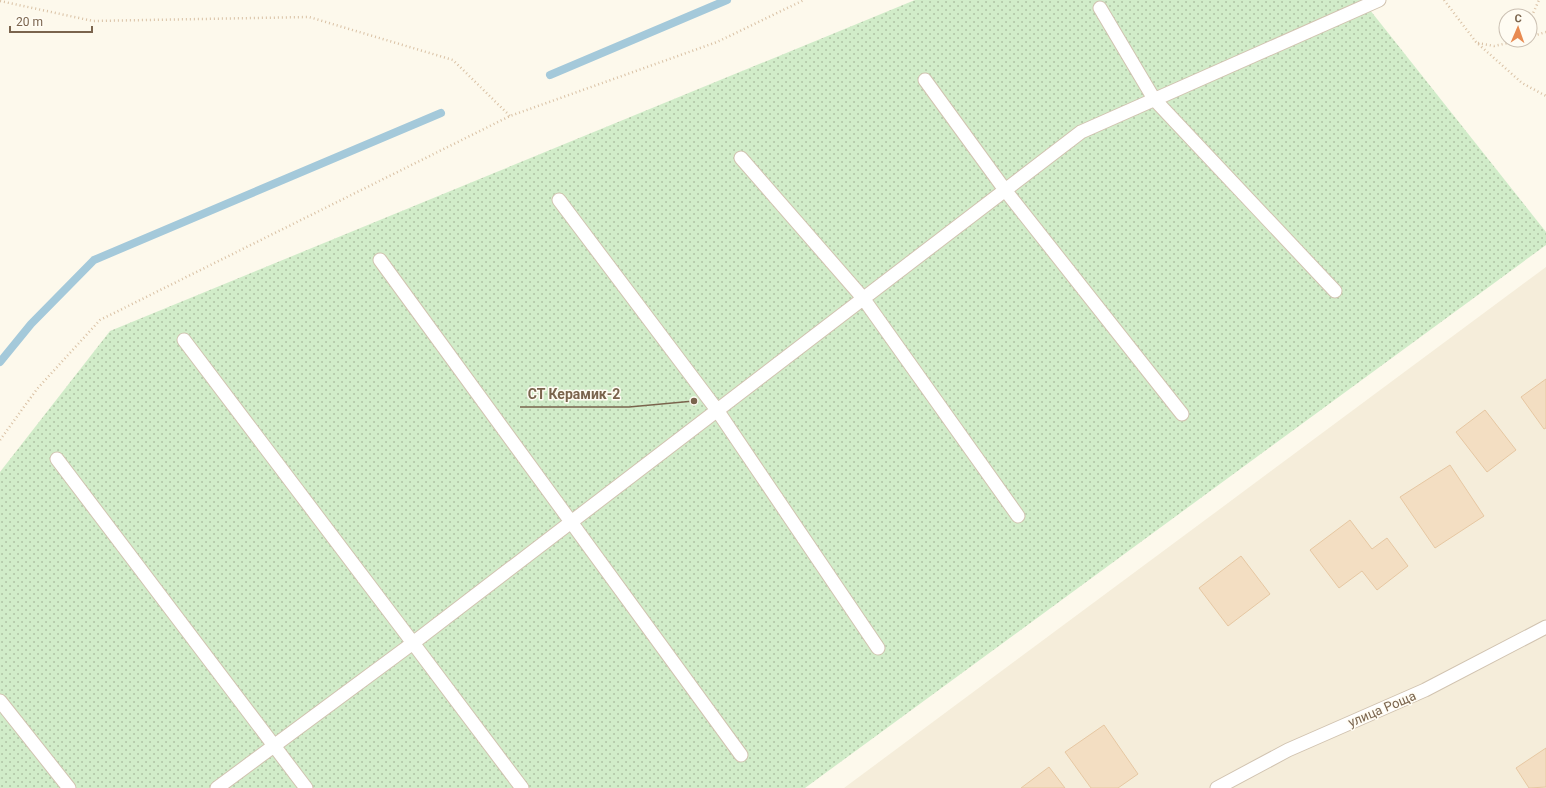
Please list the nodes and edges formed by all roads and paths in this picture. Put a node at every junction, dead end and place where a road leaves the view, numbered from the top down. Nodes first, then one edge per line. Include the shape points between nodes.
1 (804, 0) edge
2 (1379, 0) edge
3 (1444, 0) edge
4 (0, 1) edge
5 (1100, 8) dead end
6 (1476, 42) junction
7 (1498, 46) edge
8 (925, 80) dead end
9 (1546, 96) edge
10 (1154, 99) junction
11 (510, 116) junction
12 (741, 158) dead end
13 (1005, 190) junction
14 (559, 200) dead end
15 (380, 260) dead end
16 (1335, 291) dead end
17 (863, 298) junction
18 (184, 340) dead end
19 (717, 410) junction
20 (1182, 414) dead end
21 (0, 440) edge
22 (57, 459) dead end
23 (1018, 516) dead end
24 (571, 522) junction
25 (1546, 627) edge
26 (413, 643) junction
27 (878, 648) dead end
28 (0, 701) edge
29 (274, 746) junction
30 (741, 755) dead end
31 (69, 788) edge
32 (217, 788) edge
33 (306, 788) edge
34 (522, 788) edge
35 (1217, 788) edge

1 - 11 path via 717,42
2 - 10 lane
3 - 6 path
4 - 11 path via 93,20 309,18 453,60
5 - 10 lane
6 - 7 path
6 - 9 path via 1522,83
8 - 13 lane
10 - 13 lane via 1080,132
10 - 16 lane
11 - 21 path via 100,320 37,390
12 - 17 lane
13 - 17 lane
13 - 20 lane
14 - 19 lane
15 - 24 lane
17 - 19 lane
17 - 23 lane
18 - 26 lane
19 - 24 lane
19 - 27 lane
22 - 29 lane
24 - 26 lane
24 - 30 lane
25 - 35 lane, улица Роща via 1425,690 1288,750
26 - 29 lane
26 - 34 lane
28 - 31 lane
29 - 32 lane
29 - 33 lane

